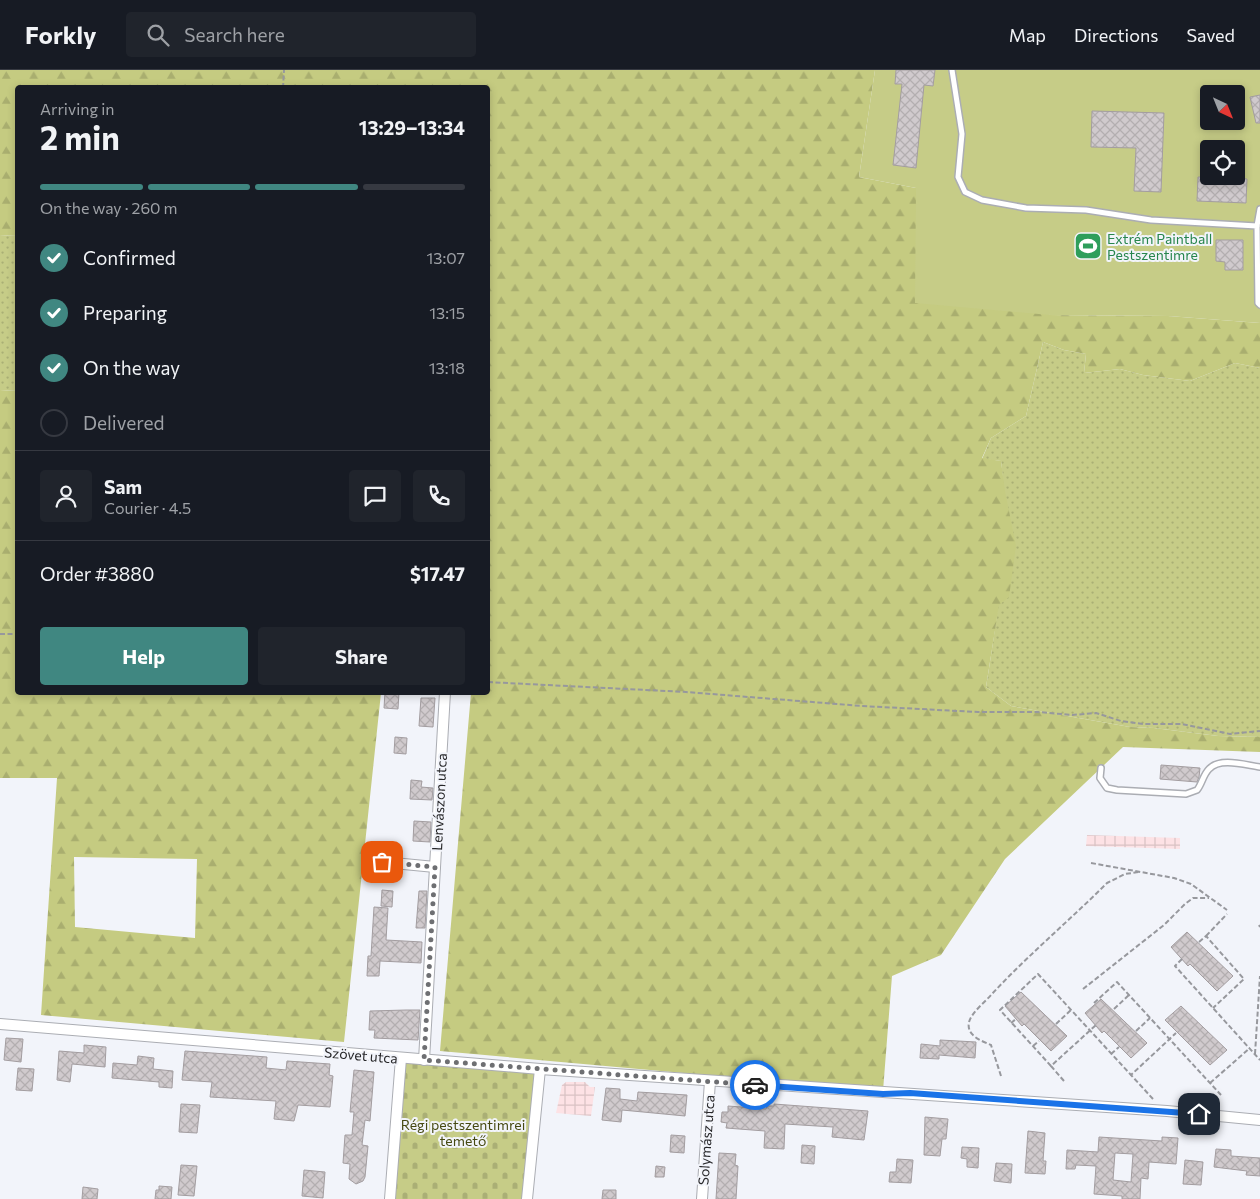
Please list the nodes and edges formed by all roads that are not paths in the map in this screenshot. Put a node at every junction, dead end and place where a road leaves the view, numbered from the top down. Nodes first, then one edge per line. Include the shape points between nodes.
1 (952, 70) edge
2 (1260, 209) edge
3 (1257, 226) junction
4 (1260, 305) edge
5 (445, 695) edge
6 (1260, 767) edge
7 (1101, 768) dead end
8 (382, 862) dead end
9 (435, 867) junction
10 (0, 1024) edge
11 (401, 1058) junction
12 (424, 1060) junction
13 (540, 1069) junction
14 (710, 1081) junction
15 (1260, 1120) edge
16 (390, 1199) edge
17 (527, 1199) edge
18 (702, 1199) edge

1 - 3 lane via 962,134 958,177 965,192 982,200 1026,208 1086,210 1151,220
2 - 3 lane
3 - 4 lane
5 - 9 street, Lenvászon utca
6 - 7 lane via 1215,765 1205,774 1197,790 1186,794 1107,788 1100,778
8 - 9 street
9 - 12 street, Lenvászon utca
10 - 11 street, Szövet utca
11 - 12 street, Szövet utca
11 - 16 street
12 - 13 street, Szövet utca
13 - 14 street, Szövet utca
13 - 17 street
14 - 15 street, Szövet utca
14 - 18 street, Solymász utca

